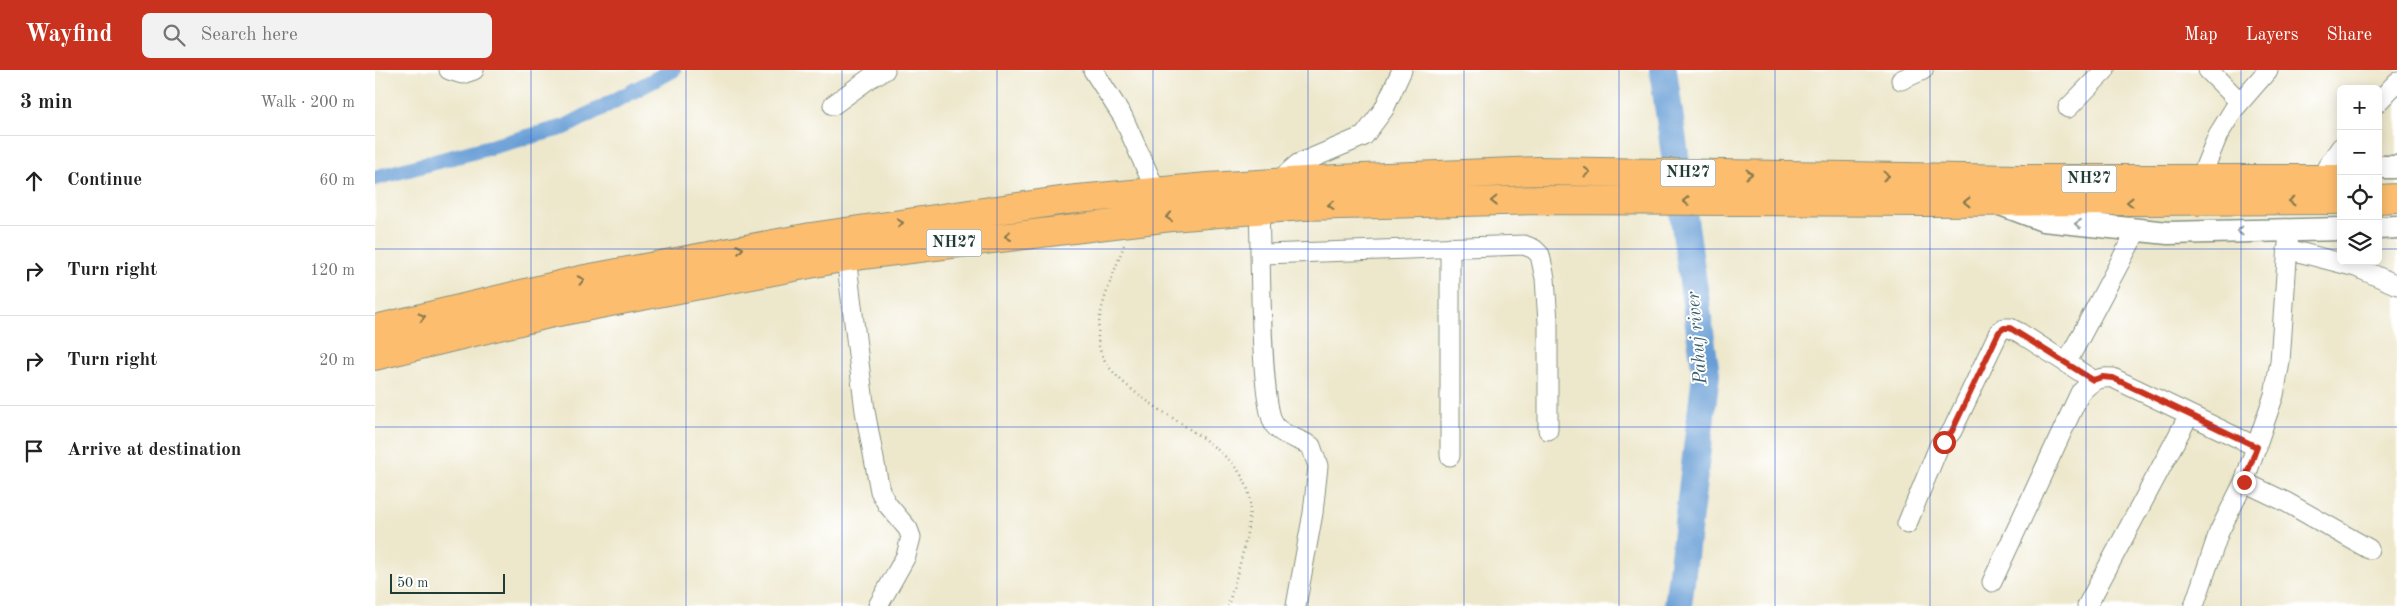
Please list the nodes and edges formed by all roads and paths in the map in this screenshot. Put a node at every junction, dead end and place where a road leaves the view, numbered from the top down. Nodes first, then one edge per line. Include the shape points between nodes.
1 (449, 70) edge
2 (474, 70) edge
3 (885, 70) edge
4 (1093, 70) edge
5 (1402, 70) edge
6 (1923, 70) edge
7 (2105, 70) edge
8 (2208, 70) edge
9 (2268, 70) edge
10 (1901, 80) dead end
11 (2397, 82) edge
12 (2382, 98) edge
13 (2240, 102) junction
14 (833, 105) dead end
15 (2068, 108) dead end
16 (2205, 167) junction
17 (2382, 167) edge
18 (2397, 167) edge
19 (2336, 171) edge
20 (2022, 179) junction
21 (2397, 179) edge
22 (2382, 180) edge
23 (1276, 183) junction
24 (1839, 188) junction
25 (2065, 190) junction
26 (1156, 191) junction
27 (2397, 198) edge
28 (2382, 199) edge
29 (2337, 200) edge
30 (1996, 202) junction
31 (1259, 210) junction
32 (1132, 220) junction
33 (2397, 227) edge
34 (2382, 228) edge
35 (2137, 230) junction
36 (2337, 230) edge
37 (2288, 240) junction
38 (1450, 247) junction
39 (1261, 254) junction
40 (846, 257) junction
41 (2397, 285) edge
42 (375, 329) edge
43 (375, 356) edge
44 (2067, 362) junction
45 (2093, 380) junction
46 (2189, 415) junction
47 (1548, 430) dead end
48 (2257, 447) junction
49 (1449, 456) dead end
50 (2244, 482) junction
51 (1907, 524) dead end
52 (2369, 549) dead end
53 (1992, 582) dead end
54 (878, 606) edge
55 (1228, 606) edge
56 (1296, 606) edge
57 (2087, 606) edge
58 (2194, 606) edge

1 - 2 street via 462,74
3 - 14 street
4 - 26 street via 1123,117
5 - 23 street via 1384,109 1364,136 1298,164
6 - 10 street
7 - 15 street
8 - 13 street
9 - 13 street
11 - 12 street
13 - 16 street via 2218,134
16 - 19 street
16 - 20 street via 2107,168
17 - 18 street
19 - 25 highway, NH27
24 -> 20 highway, NH27
20 - 25 highway, NH27
21 - 22 highway
23 -> 24 highway, NH27 via 1538,171
23 - 26 highway, NH27
30 -> 24 highway, NH27
24 -> 31 highway, NH27
29 -> 25 highway, NH27
25 - 30 highway, NH27
42 -> 26 highway, NH27 via 508,296 716,254 911,221
27 - 28 highway
35 -> 30 street via 2043,220
31 -> 32 highway, NH27
31 - 39 street
32 -> 40 highway, NH27
32 - 55 path via 1101,309 1097,337 1106,364 1127,386 1221,452 1242,476 1249,493 1250,515
33 - 34 street
37 -> 35 street
35 - 44 street
36 - 37 street
37 - 41 street
37 - 48 street via 2275,396
38 - 39 street
38 - 47 street via 1524,245 1540,254 1548,322
38 - 49 street
39 - 56 street via 1263,342 1269,407 1274,425 1284,434 1311,446 1318,466
40 - 43 highway, NH27 via 553,313
40 - 54 street via 865,411 877,474 887,504 911,537 906,556
44 - 45 street
44 - 51 street via 2010,328 1999,332 1952,431 1939,446
45 - 46 street via 2113,378
45 - 53 street via 2080,393
46 - 48 street
46 - 57 street
48 - 50 street
50 - 52 street
50 - 58 street via 2219,532

